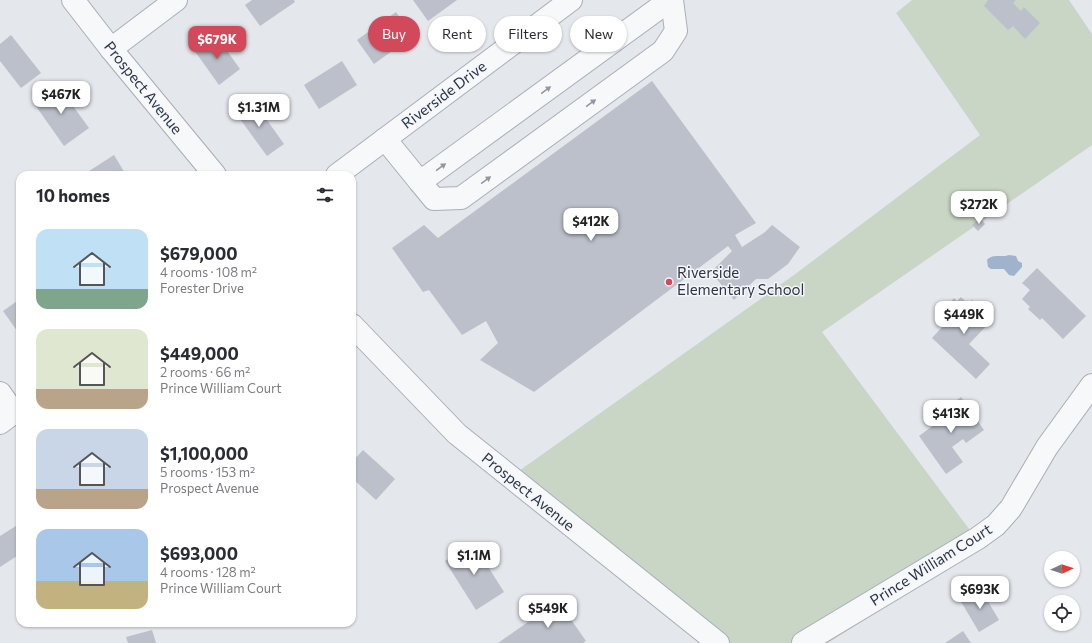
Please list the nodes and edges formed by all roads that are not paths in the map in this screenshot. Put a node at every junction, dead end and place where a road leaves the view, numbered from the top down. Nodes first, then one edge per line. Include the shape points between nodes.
1 (73, 0) edge
2 (176, 0) edge
3 (571, 0) edge
4 (671, 0) edge
5 (111, 49) junction
6 (385, 138) junction
7 (212, 171) edge
8 (342, 171) edge
9 (420, 182) junction
10 (356, 329) edge
11 (1092, 385) edge
12 (0, 393) edge
13 (11, 414) edge
14 (718, 643) edge
15 (803, 643) edge

1 - 5 street, Prospect Avenue
2 - 5 street
3 - 6 street, Riverside Drive
9 -> 4 street
9 -> 4 street via 434,199 461,198 663,51 676,31
5 - 7 street, Prospect Avenue
6 - 8 street, Riverside Drive
6 - 9 street
10 - 14 street, Prospect Avenue via 457,434
11 - 15 street, Prince William Court via 1047,447 1011,508 996,525
12 - 13 street

